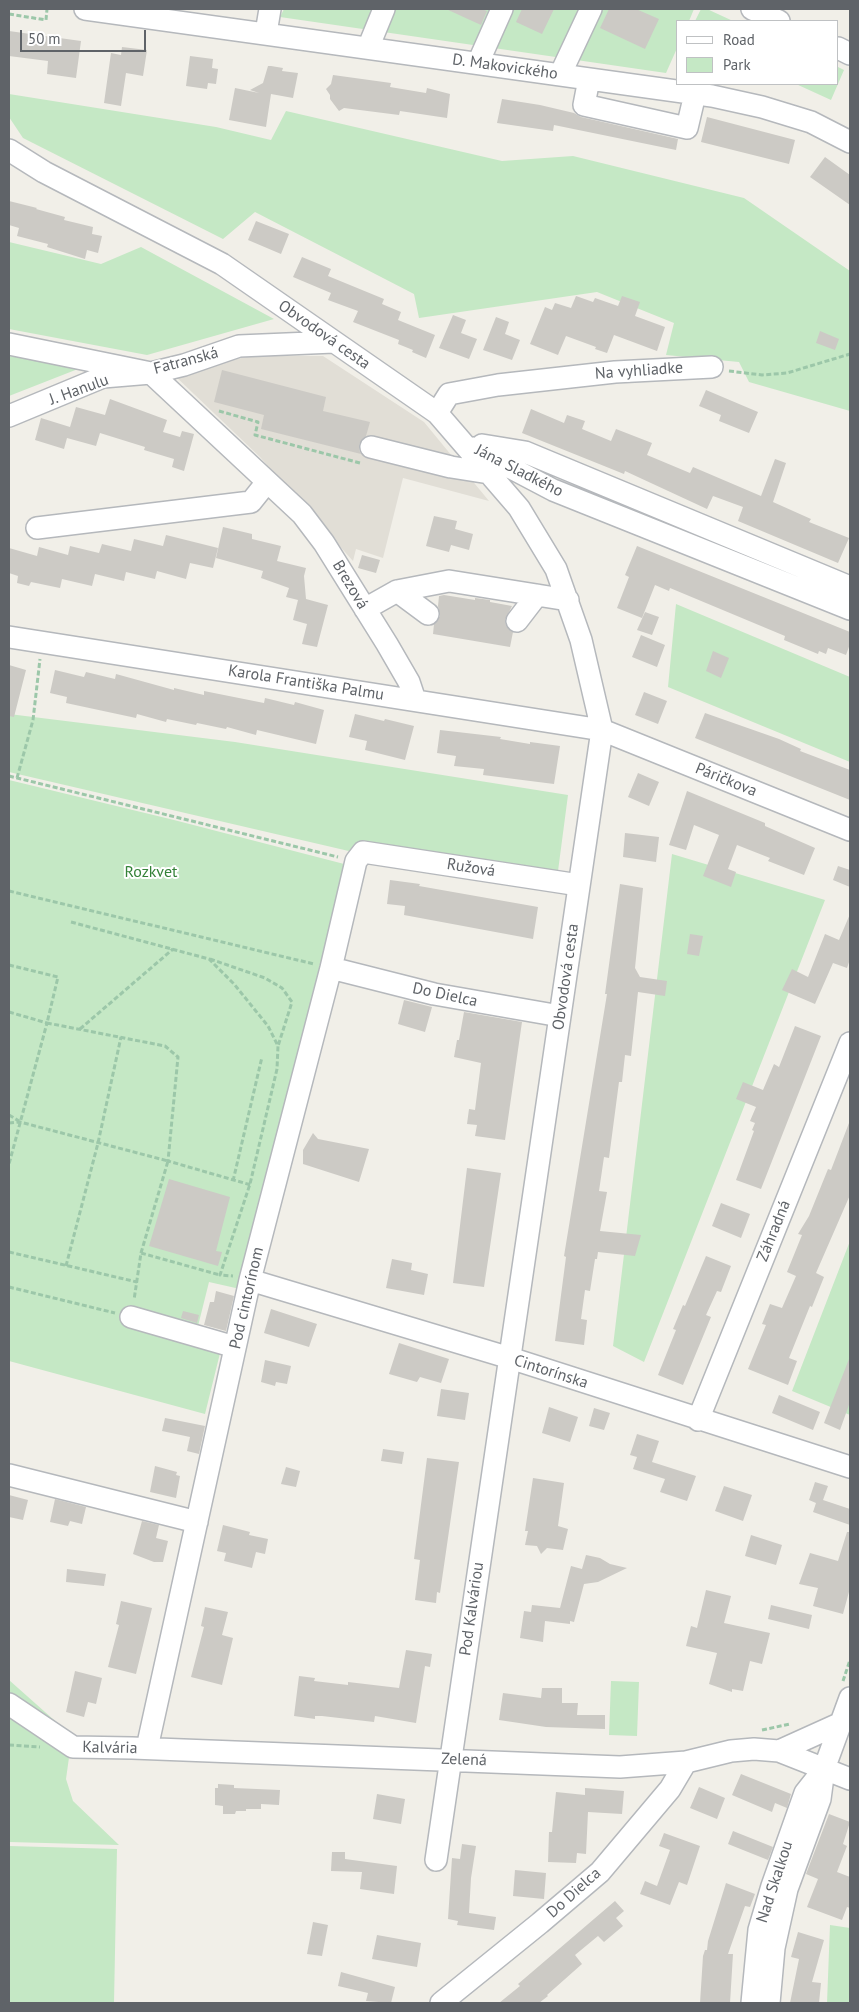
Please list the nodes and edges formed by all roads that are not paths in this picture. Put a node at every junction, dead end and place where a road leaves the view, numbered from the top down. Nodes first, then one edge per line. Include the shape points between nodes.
1 (85, 9) edge
2 (270, 9) edge
3 (384, 9) edge
4 (502, 9) edge
5 (591, 9) edge
6 (752, 9) edge
7 (153, 13) edge
8 (777, 20) edge
9 (266, 33) junction
10 (368, 48) junction
11 (478, 63) junction
12 (560, 75) junction
13 (589, 79) junction
14 (695, 94) junction
15 (850, 142) edge
16 (9, 150) edge
17 (9, 169) edge
18 (44, 172) junction
19 (334, 342) junction
20 (9, 344) edge
21 (712, 367) road end
22 (151, 373) junction
23 (437, 413) junction
24 (9, 416) edge
25 (462, 442) junction
26 (375, 448) road end
27 (489, 473) junction
28 (267, 482) junction
29 (37, 528) dead end
30 (850, 587) edge
31 (397, 591) junction
32 (537, 595) junction
33 (568, 600) junction
34 (365, 609) junction
35 (850, 610) edge
36 (428, 614) dead end
37 (517, 621) dead end
38 (9, 637) edge
39 (415, 700) junction
40 (602, 730) junction
41 (850, 830) edge
42 (360, 856) joint
43 (579, 885) junction
44 (331, 968) junction
45 (560, 1016) junction
46 (850, 1043) edge
47 (250, 1280) junction
48 (131, 1317) road end
49 (235, 1347) junction
50 (510, 1358) junction
51 (698, 1420) junction
52 (850, 1467) edge
53 (9, 1475) edge
54 (197, 1522) junction
55 (846, 1692) edge
56 (9, 1704) edge
57 (841, 1723) junction
58 (147, 1748) junction
59 (779, 1751) junction
60 (450, 1759) junction
61 (686, 1762) junction
62 (824, 1769) junction
63 (850, 1779) edge
64 (436, 1860) dead end
65 (441, 2003) edge
66 (752, 2003) edge
67 (769, 2003) edge

1 - 7 street, D. Makovického
2 - 9 street
3 - 10 street
4 - 11 street
5 - 12 street
6 - 8 street
7 - 9 street, D. Makovického
9 - 10 street, D. Makovického
10 - 11 street, D. Makovického
11 - 12 street, D. Makovického
12 - 13 street, D. Makovického
13 - 14 street, D. Makovického
13 - 14 street via 584,105 687,128
14 - 15 street, D. Makovického via 786,114 811,122
16 - 18 street, Obvodová cesta
17 - 18 street
18 - 19 street, Obvodová cesta via 222,264
19 - 22 street, Fatranská via 239,346
19 - 23 street, Obvodová cesta
20 - 22 street, Fatranská
21 - 23 street, Na vyhliadke via 615,372 498,385 449,394
22 - 24 street, J. Hanulu via 103,378
22 - 28 street, Brezová
23 - 25 street, Obvodová cesta
25 - 27 street, Obvodová cesta
25 - 30 street, Jána Sladkého via 525,452
25 - 35 street, Jána Sladkého via 553,490
26 - 27 street via 451,468
27 - 33 street, Obvodová cesta via 519,508 556,569
28 - 29 street via 251,502
28 - 34 street, Brezová via 302,514
31 - 32 street via 449,581
31 - 34 street
31 - 36 street
32 - 33 street
32 - 37 street
33 - 40 street, Obvodová cesta via 582,640
34 - 39 street, Brezová via 409,682
38 - 39 street, Karola Františka Palmu
39 - 40 street, Karola Františka Palmu
40 - 41 street, Páričkova
40 - 43 street, Obvodová cesta
42 - 43 street, Ružová
42 - 44 street, Pod cintorínom
43 - 45 street, Obvodová cesta
44 - 45 street, Do Dielca via 434,994
44 - 47 street, Pod cintorínom
45 - 50 street, Obvodová cesta
46 - 51 street, Záhradná
47 - 49 street, Pod cintorínom
47 - 50 street, Cintorínska
48 - 49 street
49 - 54 street, Pod cintorínom
50 - 51 street, Cintorínska
50 - 60 street, Pod Kalváriou
51 - 52 street, Cintorínska
53 - 54 street
54 - 58 street, Pod cintorínom
55 - 57 street, Nad Skalkou
56 - 58 street, Kalvária via 73,1748
57 - 59 street, Zelená
57 - 62 street, Nad Skalkou
58 - 60 street, Zelená
59 - 61 street, Zelená via 731,1751
59 - 62 street, Zelená
60 - 61 street, Zelená via 620,1767
60 - 64 street, Pod Kalváriou
61 - 65 street, Do Dielca via 670,1789 600,1872
62 - 63 street, Zelená
62 - 66 street, Nad Skalkou via 805,1793 772,1886 759,1930
62 - 67 street, Nad Skalkou via 820,1800 786,1897 774,1948

